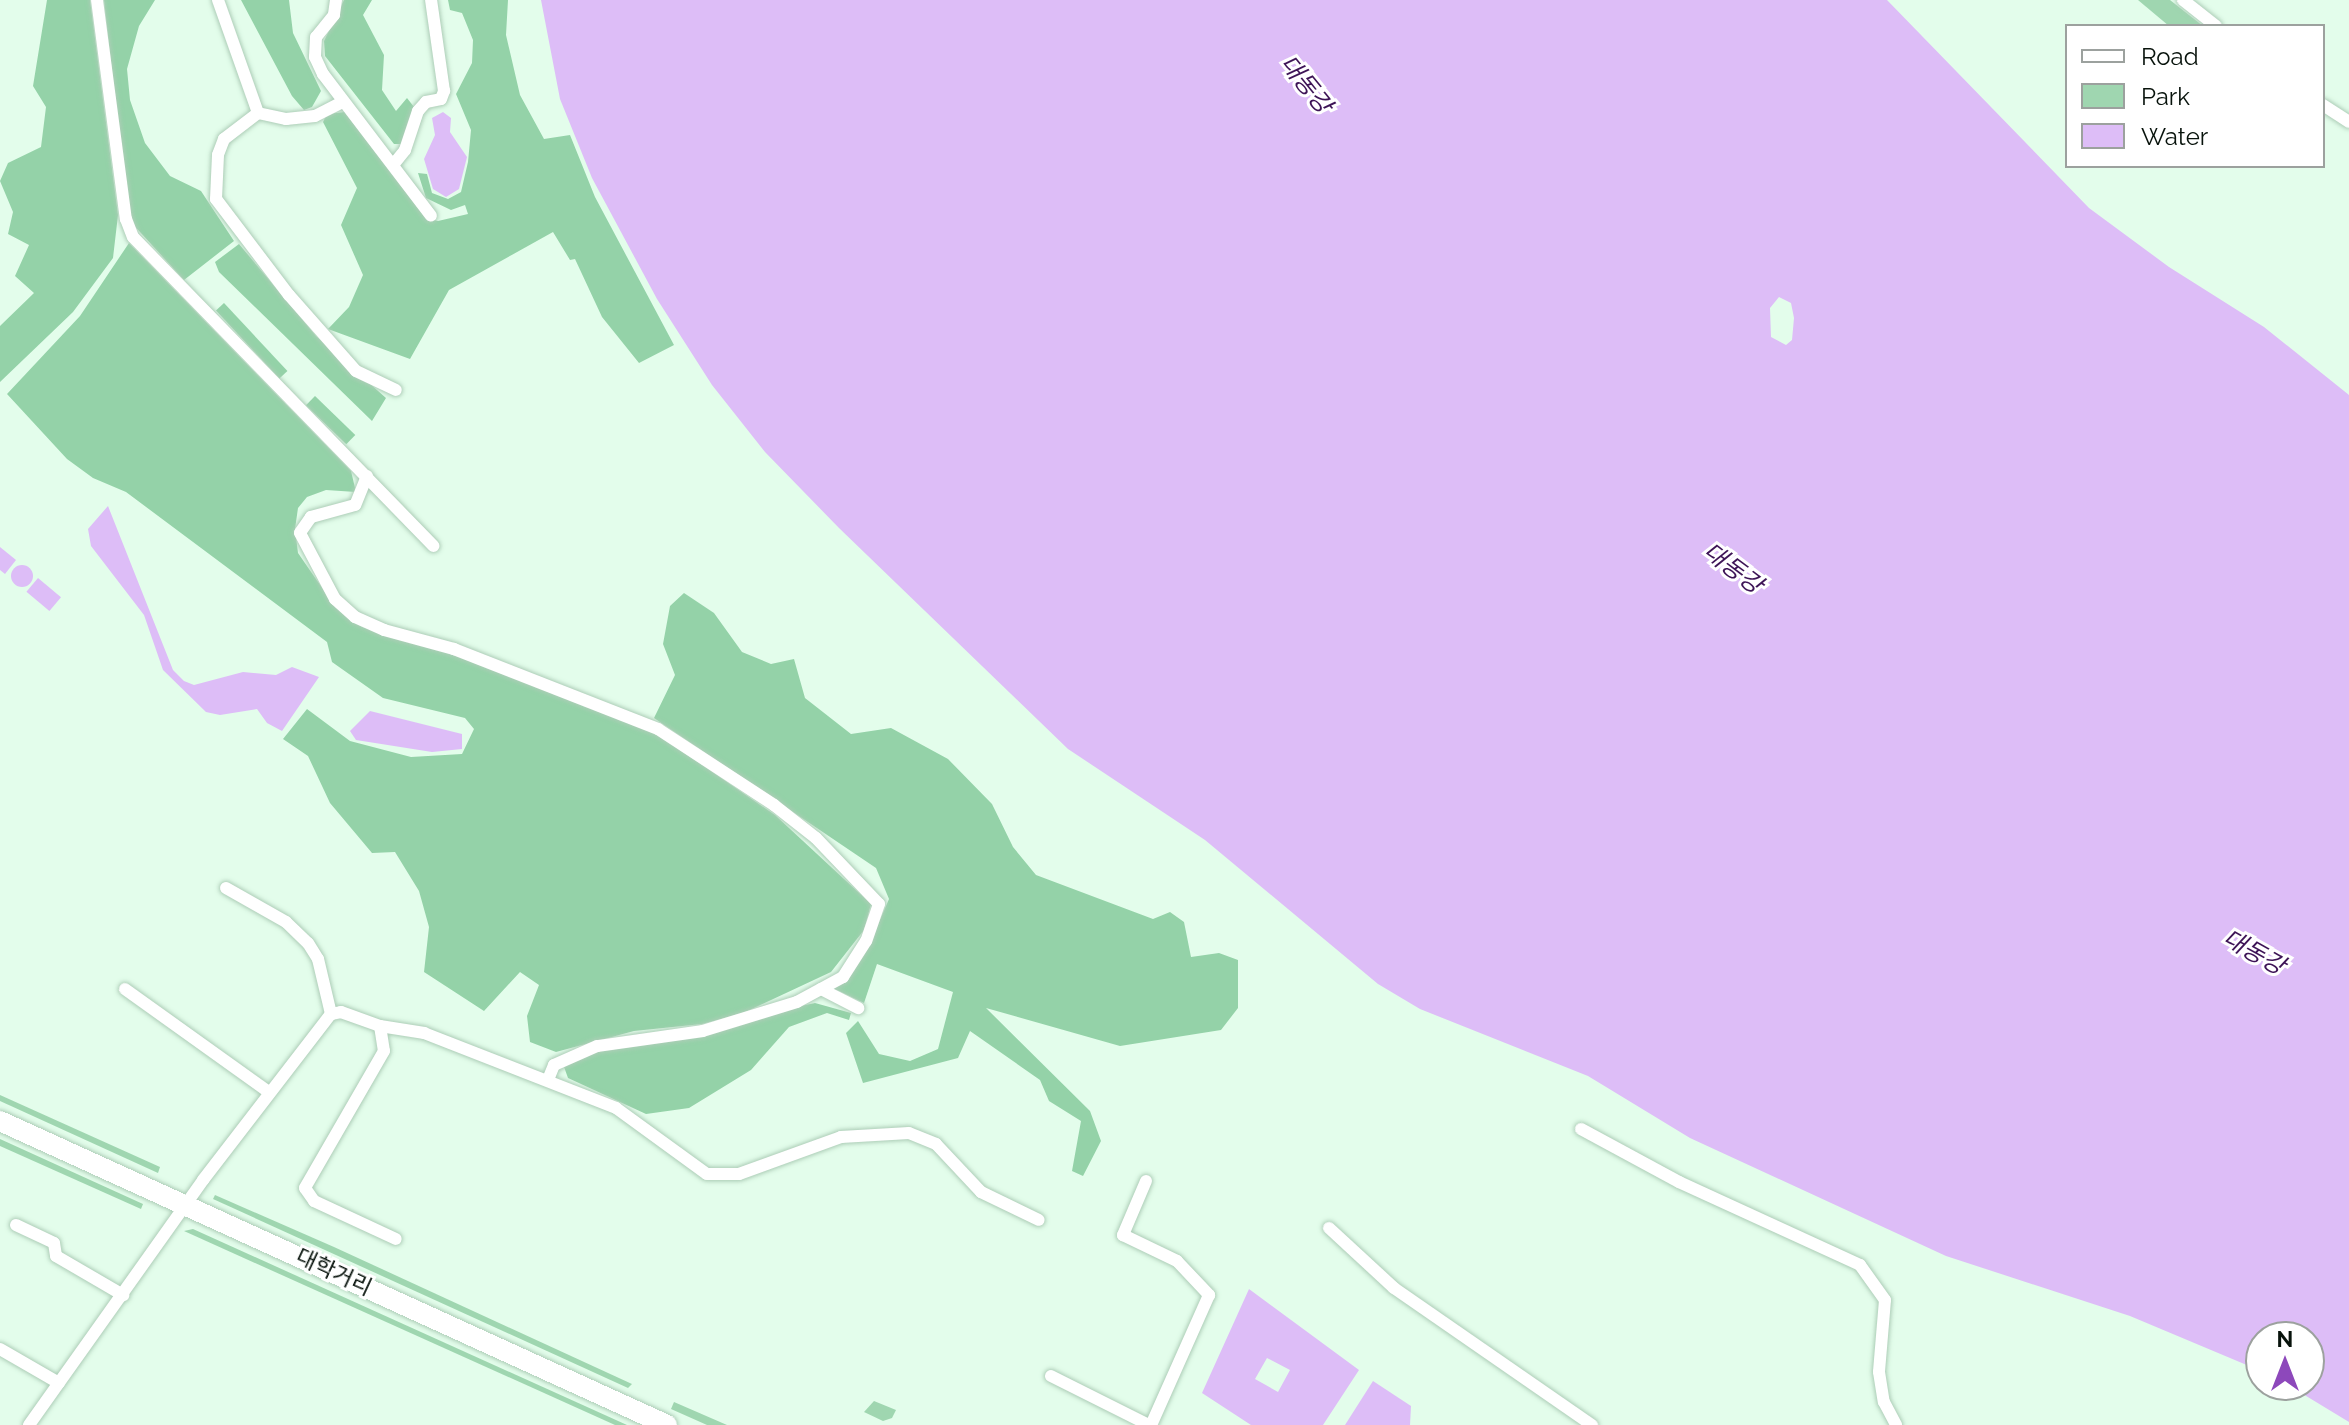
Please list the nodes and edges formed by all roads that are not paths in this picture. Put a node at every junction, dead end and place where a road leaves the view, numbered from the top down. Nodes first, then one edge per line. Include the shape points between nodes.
1 (97, 0) edge
2 (218, 0) edge
3 (336, 0) edge
4 (431, 0) edge
5 (2183, 0) edge
6 (2213, 24) edge
7 (342, 102) junction
8 (2325, 106) edge
9 (258, 113) junction
10 (2349, 122) edge
11 (393, 165) junction
12 (431, 216) dead end
13 (396, 390) dead end
14 (367, 476) junction
15 (434, 546) dead end
16 (226, 888) dead end
17 (125, 989) dead end
18 (821, 989) junction
19 (858, 1008) dead end
20 (331, 1014) junction
21 (380, 1026) junction
22 (548, 1080) junction
23 (269, 1092) junction
24 (0, 1121) edge
25 (1581, 1129) dead end
26 (1146, 1181) dead end
27 (186, 1204) junction
28 (1039, 1220) dead end
29 (16, 1225) dead end
30 (1329, 1228) dead end
31 (396, 1239) dead end
32 (123, 1295) junction
33 (0, 1349) edge
34 (1051, 1376) dead end
35 (59, 1383) junction
36 (29, 1425) edge
37 (667, 1425) edge
38 (1150, 1425) edge
39 (1592, 1425) edge
40 (1896, 1425) edge

1 - 14 street via 126,219 133,237
2 - 9 street
3 - 7 street via 314,48
4 - 11 street via 444,91 441,99 426,102 418,111 405,150
5 - 6 street
7 - 9 street via 315,116 286,119
7 - 11 street
8 - 10 street
9 - 13 street via 224,139 216,199 356,371
11 - 12 street
14 - 15 street
14 - 18 street via 355,505 311,517 300,533 335,599 355,617 384,630 454,649 658,729 774,805 826,848 879,904 843,977
16 - 20 street via 286,922 308,943 318,959
17 - 23 street
18 - 19 street
18 - 22 street via 797,1002 703,1031 597,1046 554,1065
20 - 21 street via 341,1012
20 - 23 street
21 - 22 street via 424,1033
21 - 31 street via 384,1051 305,1188 314,1201
22 - 28 street via 616,1108 707,1174 721,1178 841,1137 909,1133 936,1144 981,1192
23 - 27 street
24 - 27 main road, 대학거리
25 - 40 street via 1679,1182 1860,1265 1885,1300 1879,1372 1884,1402
26 - 38 street via 1123,1235 1177,1261 1209,1295
27 - 32 street
27 - 37 main road, 대학거리
29 - 32 street via 54,1243 56,1256
30 - 39 street via 1394,1288
32 - 35 street
33 - 35 street
34 - 38 street
35 - 36 street

